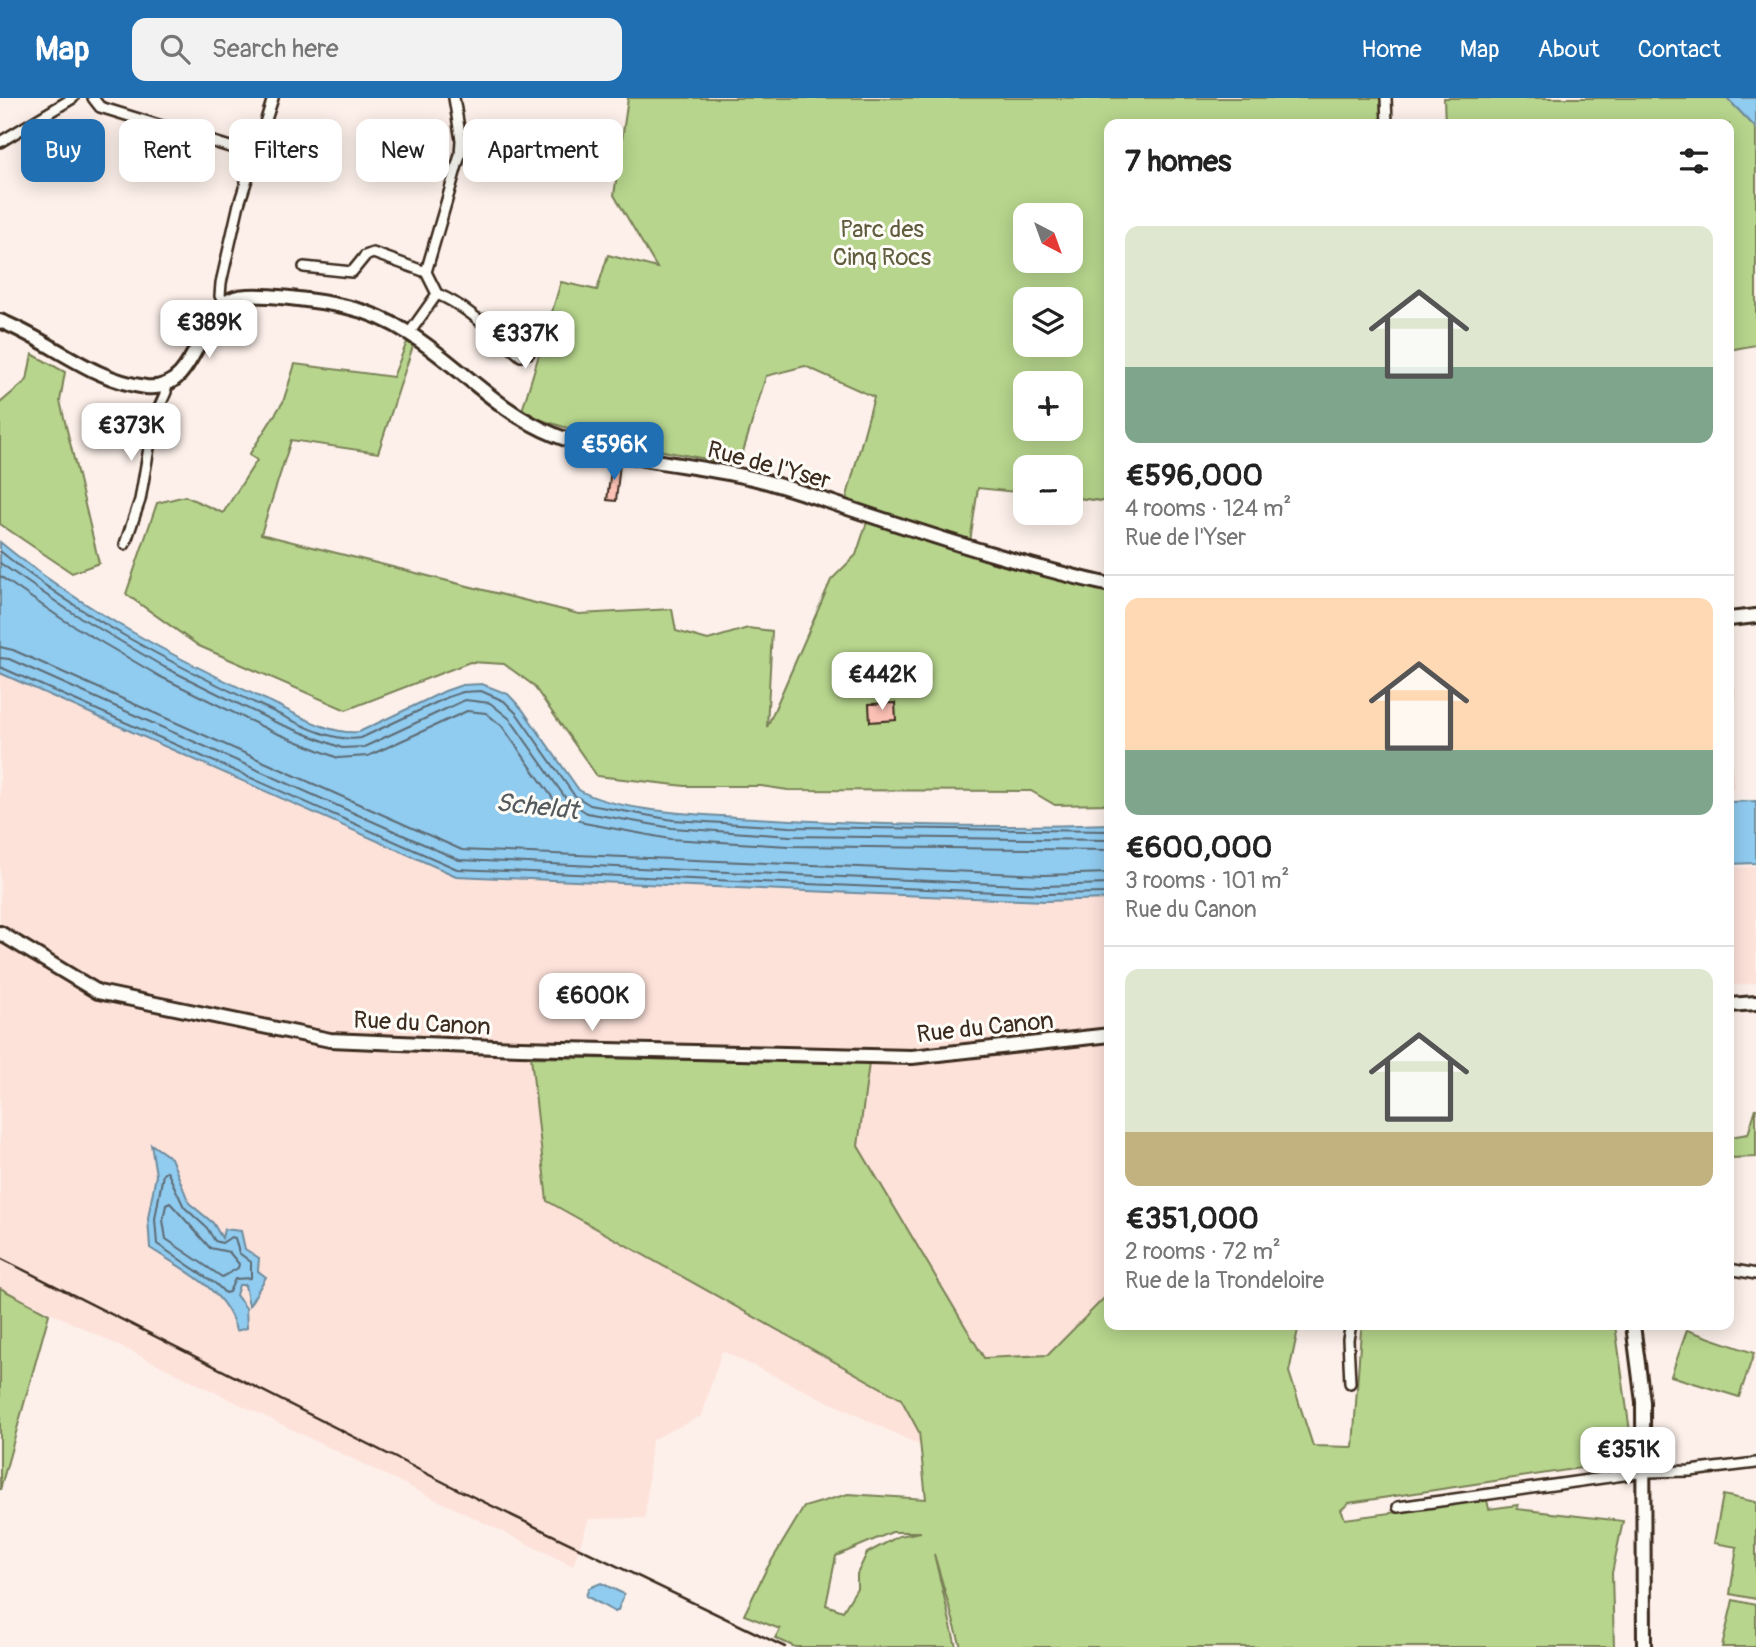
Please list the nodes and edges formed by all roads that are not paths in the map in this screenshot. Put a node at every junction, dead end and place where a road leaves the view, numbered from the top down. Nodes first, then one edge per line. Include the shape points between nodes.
1 (73, 98) edge
2 (93, 98) edge
3 (273, 98) edge
4 (454, 98) edge
5 (1386, 98) edge
6 (267, 119) edge
7 (1387, 119) edge
8 (0, 142) edge
9 (229, 147) edge
10 (247, 182) edge
11 (304, 267) dead end
12 (426, 272) junction
13 (437, 294) junction
14 (225, 303) junction
15 (478, 320) junction
16 (0, 321) edge
17 (410, 332) junction
18 (165, 384) junction
19 (125, 544) dead end
20 (1104, 583) edge
21 (1756, 616) edge
22 (1734, 618) edge
23 (0, 933) edge
24 (1756, 1003) edge
25 (1734, 1005) edge
26 (1104, 1036) edge
27 (1734, 1270) edge
28 (1756, 1274) edge
29 (1351, 1330) edge
30 (1634, 1330) edge
31 (1350, 1383) dead end
32 (1756, 1462) edge
33 (1645, 1472) junction
34 (1398, 1507) dead end
35 (1644, 1647) edge

1 - 8 street
2 - 9 street via 100,107
3 - 6 street
4 - 12 street via 460,155
5 - 7 street
10 - 14 street via 221,283 220,296
11 - 12 street via 352,272 373,253
12 - 13 street
13 - 15 street via 456,301
13 - 17 street
14 - 17 main road, Rue de l'Yser via 252,294 346,307 374,314
14 - 18 main road via 185,368
15 - 15 street via 521,356 529,352 496,319
16 - 18 main road via 96,372 139,385
17 - 20 main road, Rue de l'Yser via 501,407 560,437 615,453 763,481 999,557
18 - 19 street via 140,500
21 - 22 main road
23 - 26 main road, Rue du Canon via 98,992 330,1040 525,1049 912,1056
24 - 25 main road
27 - 28 street
29 - 31 street
30 - 33 main road via 1643,1402
32 - 33 street
33 - 34 street
33 - 35 main road

